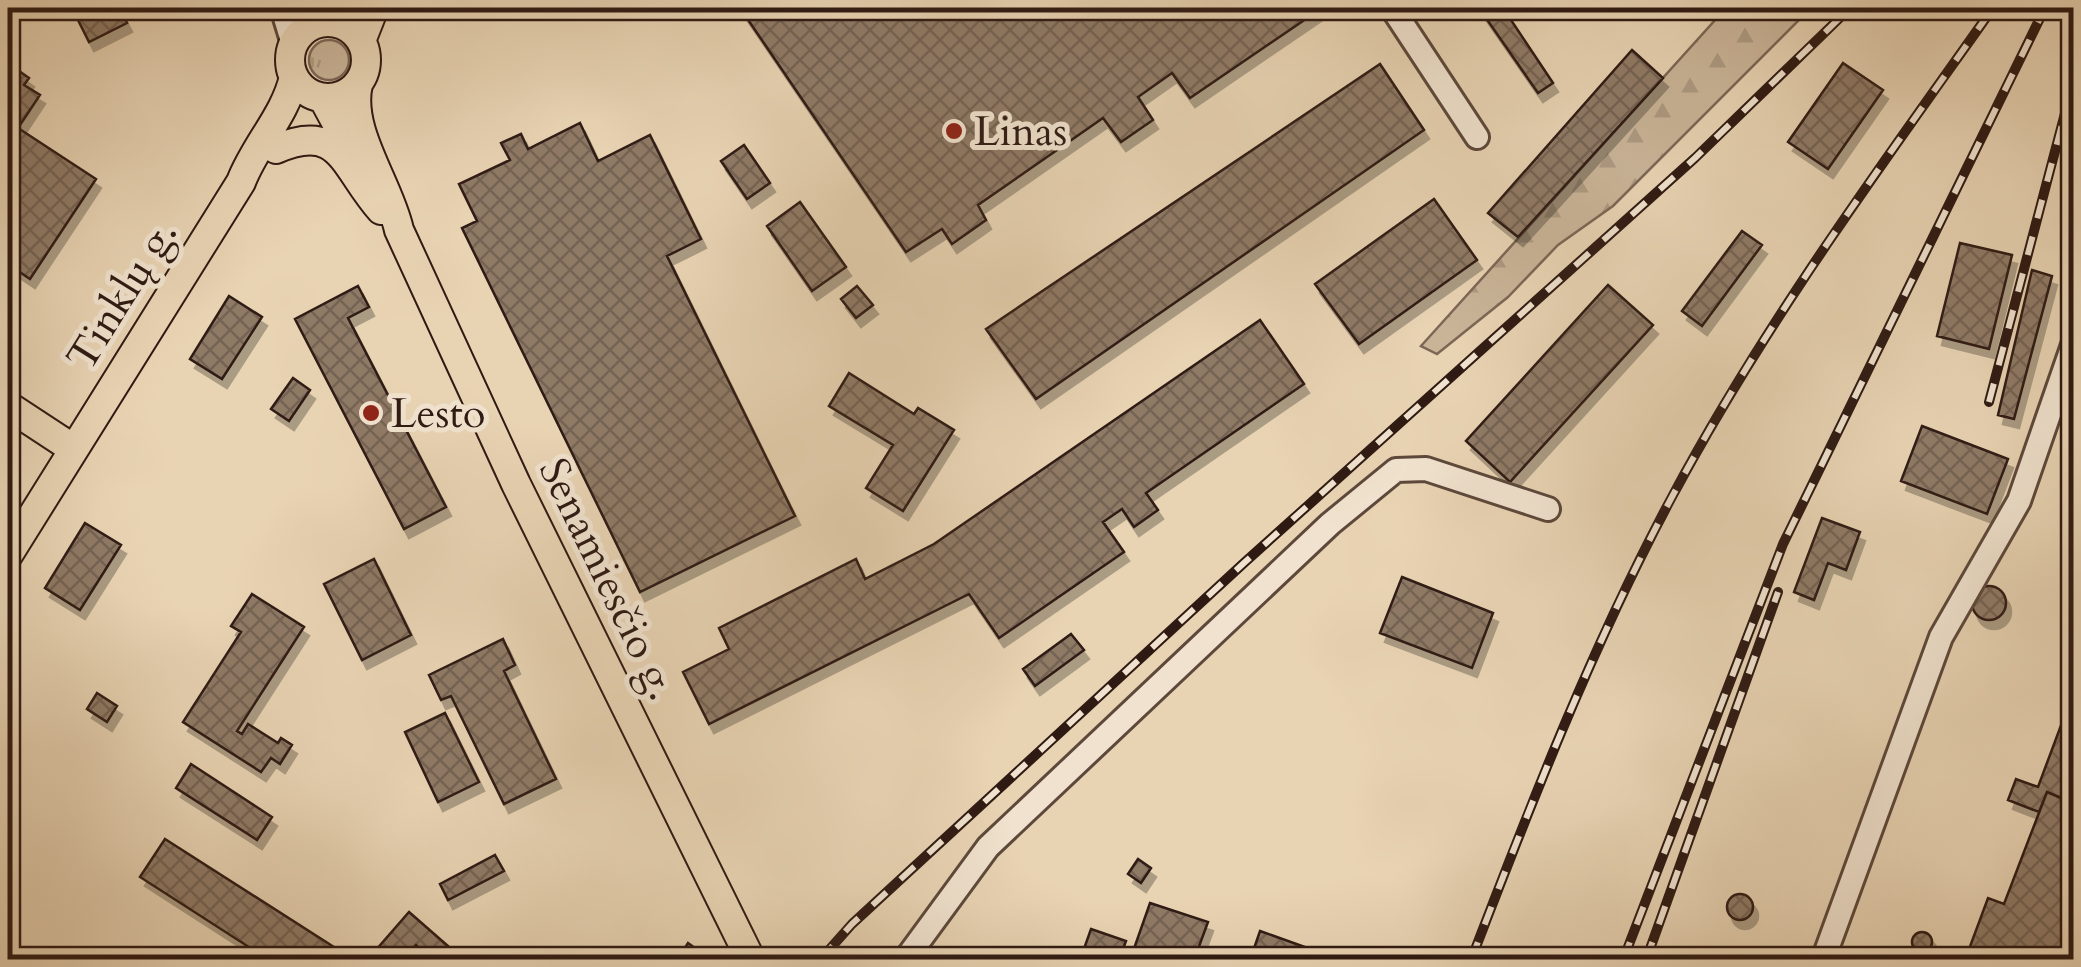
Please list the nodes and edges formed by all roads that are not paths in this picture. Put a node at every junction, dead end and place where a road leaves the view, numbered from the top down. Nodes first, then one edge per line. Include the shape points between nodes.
1 (282, 8) edge
2 (374, 8) edge
3 (1392, 8) edge
4 (331, 15) edge
5 (361, 41) junction
6 (294, 44) junction
7 (294, 78) junction
8 (358, 84) junction
9 (320, 98) junction
10 (1477, 137) dead end
11 (318, 138) joint
12 (276, 149) junction
13 (242, 182) junction
14 (390, 220) junction
15 (2074, 342) edge
16 (8, 406) edge
17 (72, 448) junction
18 (1548, 508) dead end
19 (8, 554) edge
20 (751, 960) edge
21 (905, 960) edge
22 (1824, 960) edge

1 - 6 street
2 - 5 main road, Senamiesčio g.
3 - 10 street
4 - 5 main road
4 - 6 main road
5 - 8 main road, Senamiesčio g. via 366,63
6 - 7 main road
7 - 9 main road, Senamiesčio g.
7 - 13 main road, Tinklų g.
8 - 9 main road via 342,96
8 - 14 main road, Senamiesčio g. via 356,113 393,202
9 - 12 main road, Tinklų g.
9 - 14 main road, Senamiesčio g.
11 - 12 main road, Tinklų g.
11 - 14 main road, Senamiesčio g. via 332,146
12 - 13 main road, Tinklų g.
13 - 17 main road, Tinklų g.
14 - 20 main road, Senamiesčio g.
15 - 22 street via 2019,501 1941,638
16 - 17 main road
17 - 19 main road, Tinklų g.
18 - 21 street via 1426,469 1396,470 1330,524 988,847

